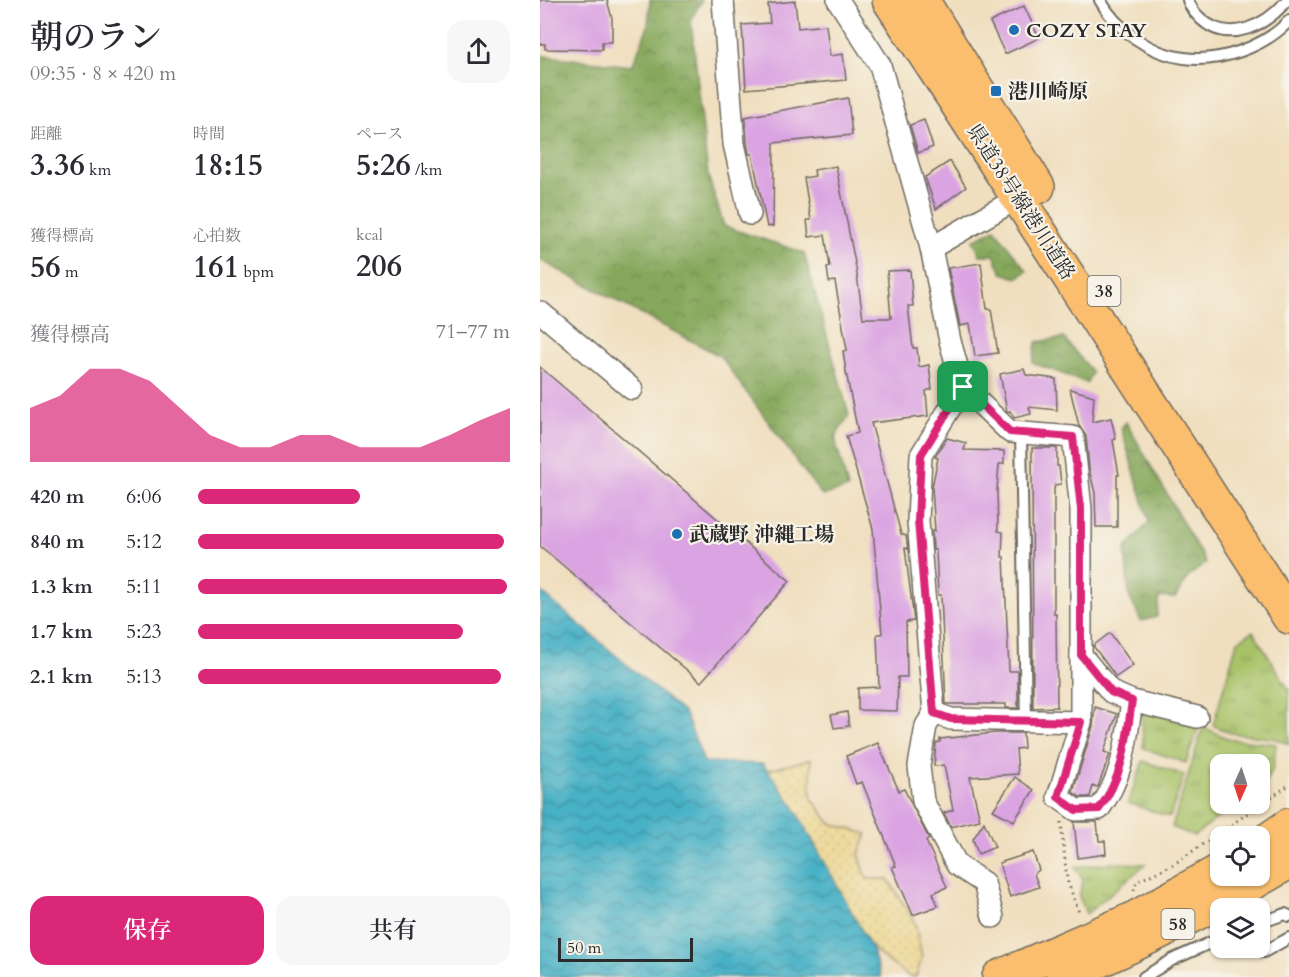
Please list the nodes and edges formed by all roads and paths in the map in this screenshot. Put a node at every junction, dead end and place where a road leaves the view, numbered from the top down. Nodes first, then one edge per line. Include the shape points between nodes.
1 (723, 0) edge
2 (838, 0) edge
3 (889, 0) edge
4 (922, 0) edge
5 (1100, 0) edge
6 (1188, 0) edge
7 (1287, 0) edge
8 (1289, 21) edge
9 (1018, 198) junction
10 (750, 214) dead end
11 (931, 248) junction
12 (540, 312) edge
13 (963, 387) junction
14 (632, 389) dead end
15 (1021, 433) junction
16 (1289, 579) edge
17 (1289, 617) edge
18 (1081, 655) junction
19 (1132, 701) junction
20 (934, 713) junction
21 (1197, 717) dead end
22 (1026, 721) junction
23 (1081, 722) junction
24 (1289, 785) edge
25 (1058, 797) junction
26 (1289, 825) edge
27 (1270, 838) edge
28 (1289, 862) edge
29 (1210, 876) edge
30 (1134, 892) dead end
31 (993, 916) dead end
32 (1289, 916) edge
33 (1270, 919) edge
34 (1084, 925) dead end
35 (1289, 938) edge
36 (1210, 943) edge
37 (1270, 949) edge
38 (999, 977) edge
39 (1063, 977) edge
40 (1144, 977) edge

1 - 10 street via 734,144
2 - 11 street via 880,65
3 - 9 main road, 県道38号線港川道路 / 38
4 - 16 main road, 県道38号線港川道路 / 38 via 1189,427
5 - 8 lane via 1134,37 1152,49 1184,58 1242,51 1262,43
6 - 7 lane via 1204,22 1215,30 1230,32 1256,26
9 - 11 street
9 - 17 main road, 県道38号線港川道路 / 38
11 - 13 street
12 - 14 street
13 - 15 street via 1010,432
13 - 20 street via 921,455 918,521
15 - 18 street via 1073,437 1081,509
15 - 22 lane
18 - 19 street via 1111,692
18 - 23 street
19 - 21 street
19 - 25 street via 1124,758 1112,792 1099,809 1076,810
20 - 22 street via 951,719
20 - 31 street via 926,726 920,766 923,801 957,865 984,883
22 - 23 street
23 - 25 street
24 - 30 path via 1174,864 1136,882
25 - 34 path via 1067,880
26 - 27 main road
28 - 39 main road, 58 via 1197,915
29 - 38 main road, 58 via 1133,919
32 - 33 lane
35 - 37 lane
36 - 40 lane

